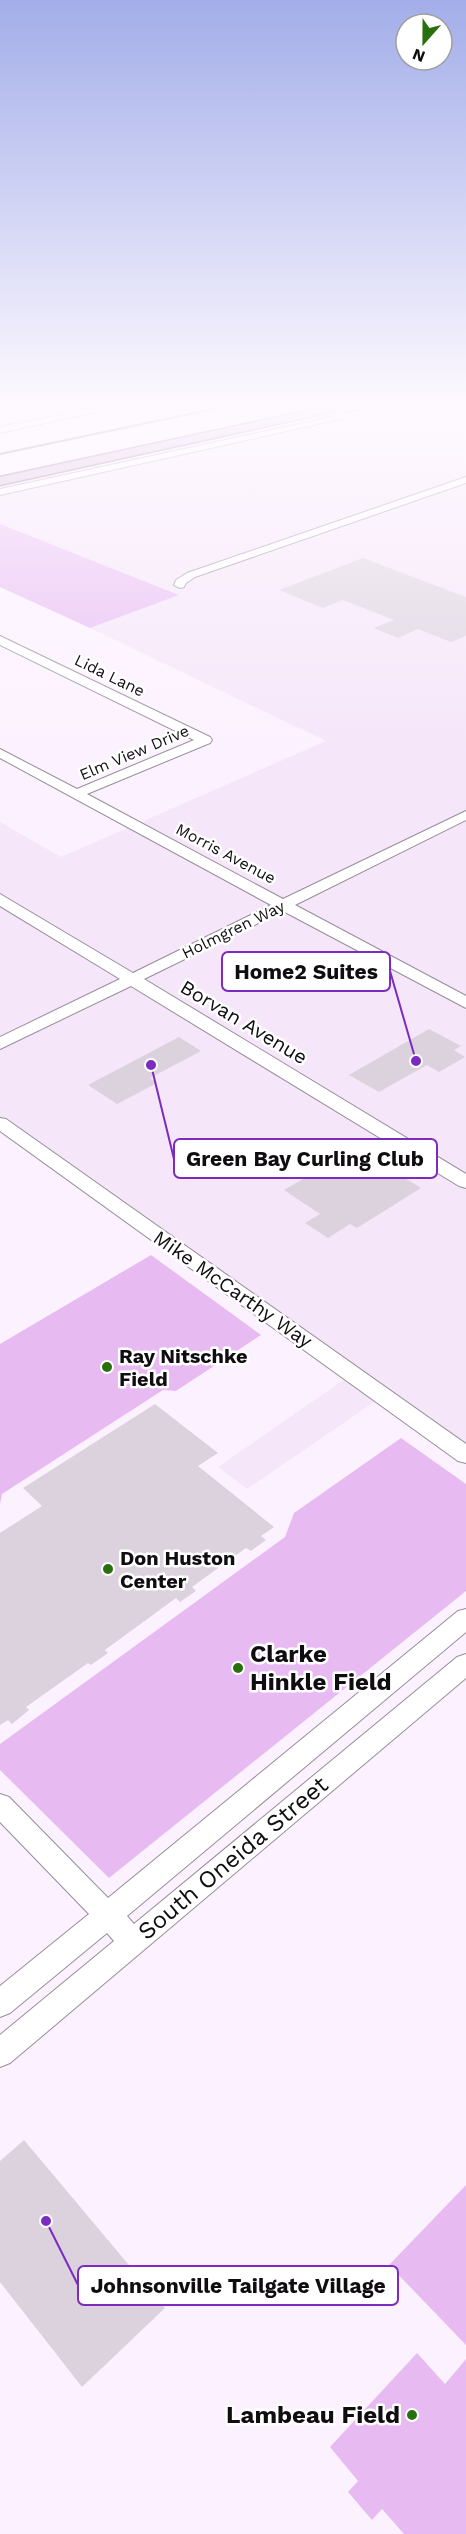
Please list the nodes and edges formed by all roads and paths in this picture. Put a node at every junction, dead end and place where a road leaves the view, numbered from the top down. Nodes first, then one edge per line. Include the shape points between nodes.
1 (333, 526) edge
2 (180, 585) dead end
3 (0, 640) edge
4 (205, 740) joint
5 (0, 753) edge
6 (76, 794) junction
7 (466, 815) edge
8 (0, 899) edge
9 (283, 905) junction
10 (132, 979) junction
11 (466, 1003) edge
12 (0, 1044) edge
13 (0, 1124) edge
14 (466, 1182) edge
15 (466, 1455) edge
16 (466, 1618) edge
17 (466, 1664) edge
18 (0, 1806) edge
19 (107, 1915) junction
20 (133, 1941) junction
21 (0, 2004) edge
22 (0, 2053) edge

1 - 2 street via 192,575
3 - 4 street, Lida Lane
4 - 6 street, Elm View Drive
5 - 6 street, Morris Avenue
6 - 9 street, Morris Avenue
7 - 9 street, Holmgren Way
8 - 10 street, Borvan Avenue
9 - 10 street, Holmgren Way
9 - 11 street, Morris Avenue
10 - 12 street, Holmgren Way
10 - 14 street, Borvan Avenue
13 - 15 street, Mike McCarthy Way
16 - 19 street, South Oneida Street
17 - 20 street, South Oneida Street
18 - 19 street
19 - 20 street
19 - 21 street, South Oneida Street
20 - 22 street, South Oneida Street

